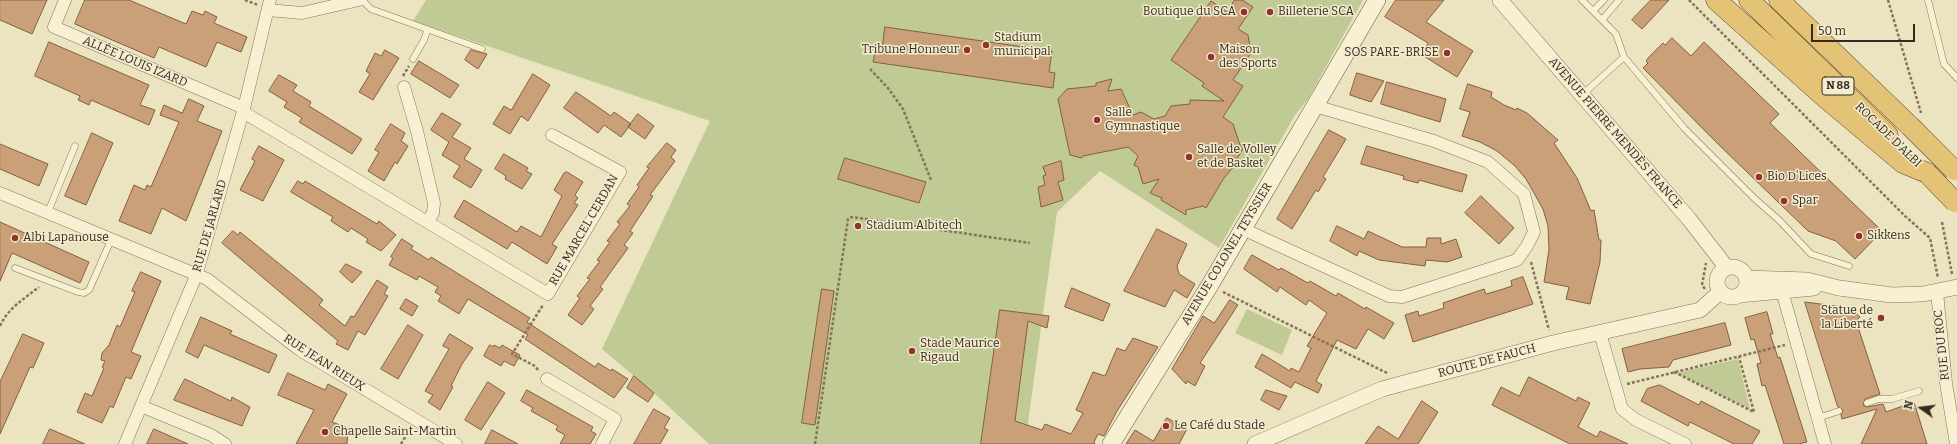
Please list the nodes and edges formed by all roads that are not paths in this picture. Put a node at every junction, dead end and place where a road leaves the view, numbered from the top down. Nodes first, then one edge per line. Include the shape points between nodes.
1 (65, 0) edge
2 (359, 0) edge
3 (362, 0) edge
4 (1377, 0) edge
5 (1500, 0) edge
6 (1582, 0) edge
7 (1604, 0) edge
8 (1619, 0) edge
9 (1716, 0) edge
10 (1749, 0) edge
11 (1779, 0) edge
12 (1796, 0) edge
13 (1928, 0) edge
14 (269, 5) edge
15 (1593, 11) junction
16 (1602, 20) junction
17 (426, 31) junction
18 (1812, 32) junction
19 (482, 49) dead end
20 (1624, 57) junction
21 (413, 59) road end
22 (1957, 78) edge
23 (404, 87) road end
24 (1583, 94) junction
25 (1315, 106) junction
26 (243, 110) junction
27 (552, 135) dead end
28 (75, 146) dead end
29 (1956, 171) edge
30 (1927, 173) junction
31 (0, 193) edge
32 (1956, 203) edge
33 (48, 212) junction
34 (428, 221) junction
35 (1243, 229) junction
36 (112, 240) junction
37 (1849, 266) dead end
38 (15, 268) dead end
39 (1727, 268) junction
40 (196, 276) junction
41 (1746, 278) junction
42 (1955, 283) edge
43 (1938, 287) junction
44 (1839, 288) junction
45 (1782, 291) junction
46 (1720, 292) junction
47 (1739, 295) junction
48 (1600, 333) junction
49 (547, 379) road end
50 (1919, 391) dead end
51 (1867, 403) dead end
52 (141, 406) junction
53 (1839, 411) dead end
54 (1818, 418) junction
55 (125, 444) edge
56 (225, 444) edge
57 (456, 444) edge
58 (602, 444) edge
59 (1111, 444) edge
60 (1255, 444) edge
61 (1685, 444) edge
62 (1825, 444) edge
63 (1956, 444) edge

1 - 26 street, ALLÉE LOUIS IZARD via 54,27
2 - 14 street via 302,13
3 - 17 lane via 371,9
4 - 25 main road, AVENUE COLONEL TEYSSIER
5 - 24 street, AVENUE PIERRE MENDÈS FRANCE
6 - 15 lane
7 - 15 lane
8 - 16 lane
9 - 30 highway via 1903,163
10 - 30 highway, ROCADE D'ALBI / N 88
11 - 18 highway, ROCADE D'ALBI / N 88
12 - 18 highway via 1805,10
13 - 22 lane via 1944,64
14 - 26 street, RUE DE JARLARD
15 - 16 lane
16 - 20 lane via 1616,34
17 - 19 lane
17 - 21 lane
18 - 29 highway, ROCADE D'ALBI / N 88, bridge via 1916,120
20 - 24 lane
20 - 37 lane via 1684,128 1811,254
23 - 34 street via 434,203 433,213
24 - 39 street, AVENUE PIERRE MENDÈS FRANCE via 1711,245
25 - 35 main road, AVENUE COLONEL TEYSSIER
25 - 35 street via 1434,141 1488,162 1524,194 1534,232 1527,246 1517,260 1402,297 1389,296
26 - 34 street, RUE MARCEL CERDAN
26 - 40 street, RUE DE JARLARD
27 - 34 street, RUE MARCEL CERDAN via 620,172 548,294
28 - 33 lane
30 - 32 highway, ROCADE D'ALBI / N 88, bridge
31 - 33 street, RUE JEAN RIEUX
33 - 36 street, RUE JEAN RIEUX
35 - 59 main road, AVENUE COLONEL TEYSSIER
36 - 38 lane via 88,290 84,293
36 - 40 street, RUE JEAN RIEUX
39 - 41 street via 1741,270
39 - 46 street via 1722,270 1717,278
40 - 52 street, RUE DE JARLARD
40 - 57 street, RUE JEAN RIEUX via 207,280 300,350
41 - 44 street via 1807,280
41 - 47 street via 1745,288
42 - 43 street
43 - 44 street via 1892,295
43 - 63 street, RUE DU ROC via 1946,384
44 - 45 street
45 - 47 street
45 - 54 street
46 - 47 street via 1729,297
46 - 48 street, ROUTE DE FAUCH via 1700,310
48 - 60 street, ROUTE DE FAUCH via 1553,342 1382,389
48 - 61 street via 1622,409 1636,420
49 - 58 street via 615,419
50 - 51 lane
52 - 55 street, RUE DE JARLARD
52 - 56 street via 211,435
53 - 54 lane
54 - 62 street

